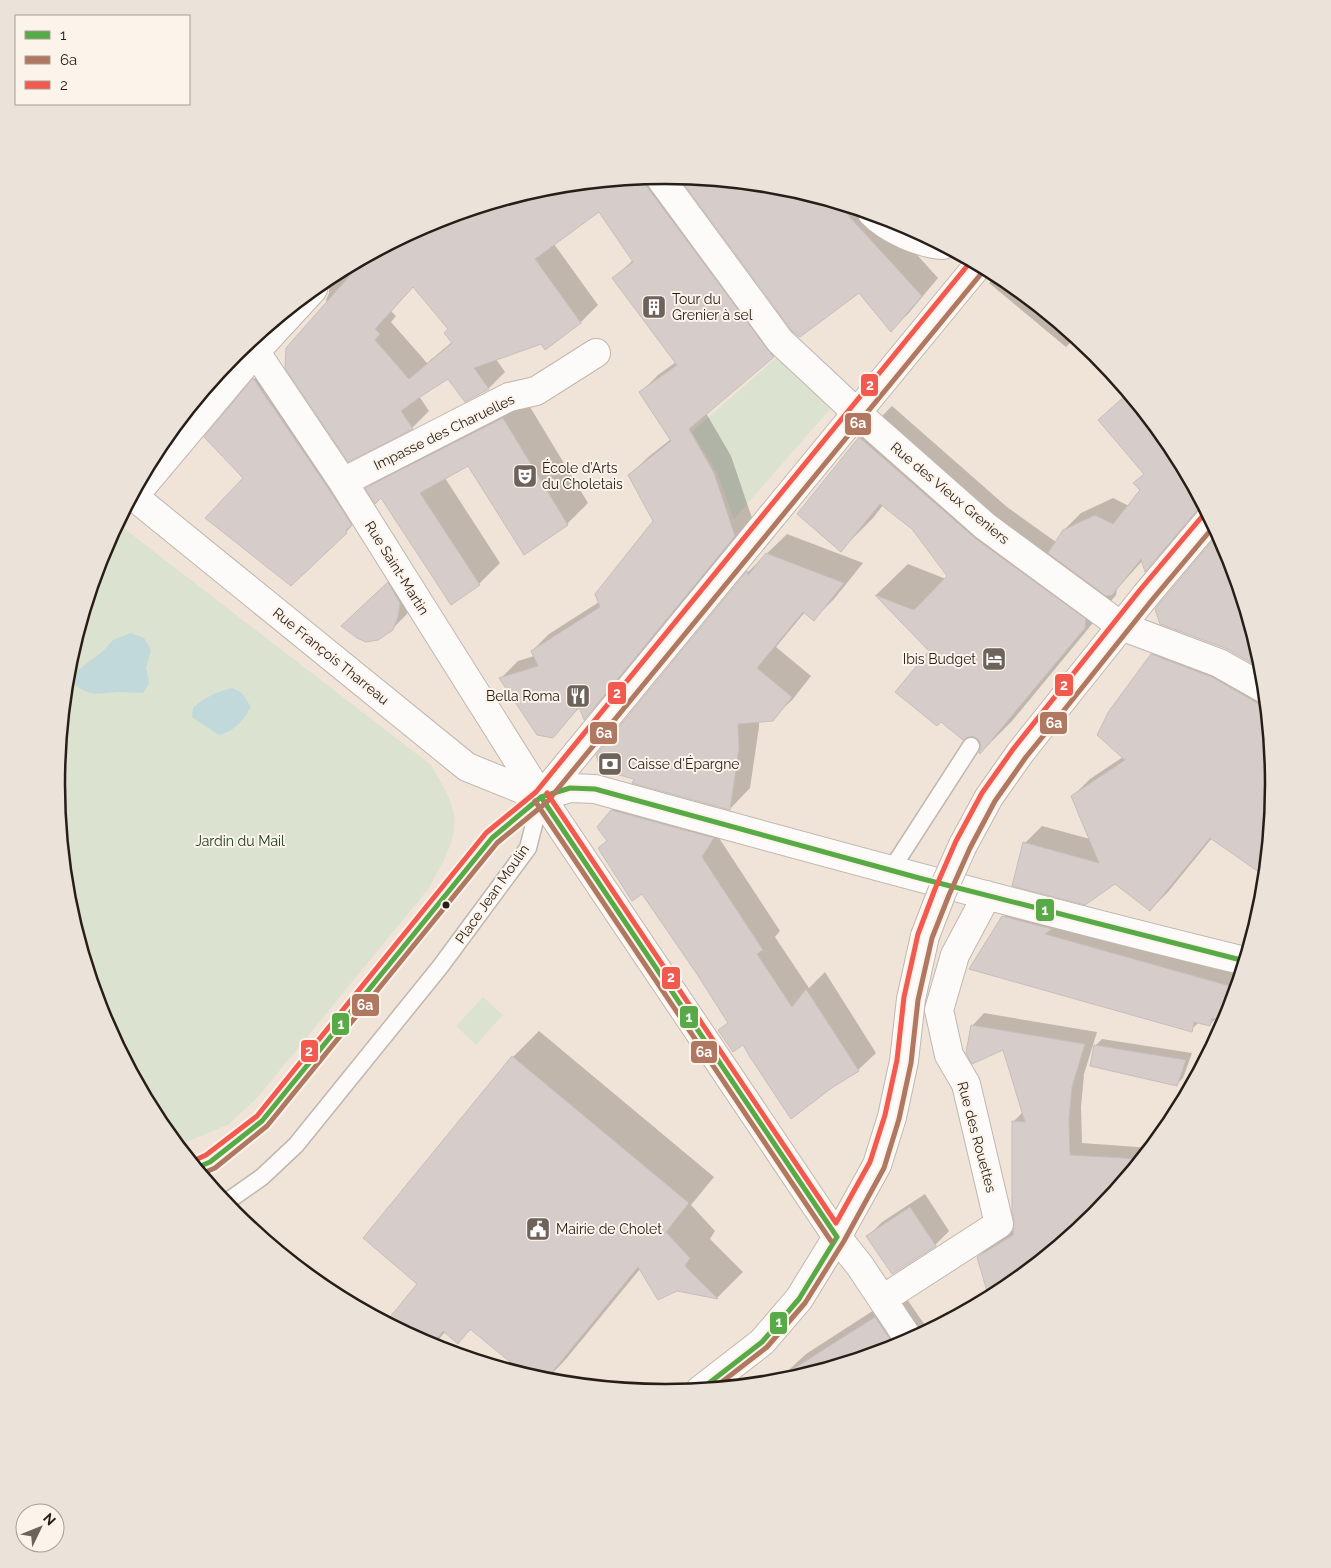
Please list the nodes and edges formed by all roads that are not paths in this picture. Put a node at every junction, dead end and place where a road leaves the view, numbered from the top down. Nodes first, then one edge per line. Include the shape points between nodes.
1 (663, 183) edge
2 (891, 227) edge
3 (920, 240) edge
4 (975, 269) edge
5 (253, 348) edge
6 (596, 353) dead end
7 (243, 357) edge
8 (857, 413) junction
9 (154, 470) edge
10 (343, 482) junction
11 (137, 499) edge
12 (1206, 523) edge
13 (1121, 626) junction
14 (1257, 684) edge
15 (970, 746) dead end
16 (541, 797) junction
17 (891, 870) junction
18 (987, 895) junction
19 (1239, 960) edge
20 (202, 1165) edge
21 (231, 1198) edge
22 (838, 1238) junction
23 (883, 1299) junction
24 (906, 1334) edge
25 (710, 1383) edge

1 - 8 street, Rue des Vieux Greniers via 780,341
2 - 3 street
4 - 8 street
5 - 10 street, Rue Saint-Martin
6 - 10 street, Impasse des Charuelles via 536,391 510,397
7 - 9 street
8 - 13 street, Rue des Vieux Greniers via 985,526
8 - 16 street
10 - 16 street, Rue Saint-Martin
11 - 16 street, Rue François Tharreau via 467,767
12 - 13 street
13 - 14 street, Rue des Vieux Greniers via 1219,663
13 - 22 street, bridge via 1020,753 989,797 963,845 925,936 911,999 904,1061 877,1165
15 - 17 lane
16 - 17 street via 570,788 595,789
16 - 20 lane, Place Jean Moulin via 492,838 262,1121
16 - 21 lane, Place Jean Moulin via 528,848 440,967 296,1145 262,1177
16 - 22 street, Rue Saint-Martin
17 - 18 street
18 - 19 street
18 - 23 street, Rue des Rouettes via 954,955 939,1010 949,1055 966,1084 999,1224
22 - 23 street, Rue Saint-Martin
22 - 25 street via 799,1299 762,1342
23 - 24 street, Rue Saint-Martin

